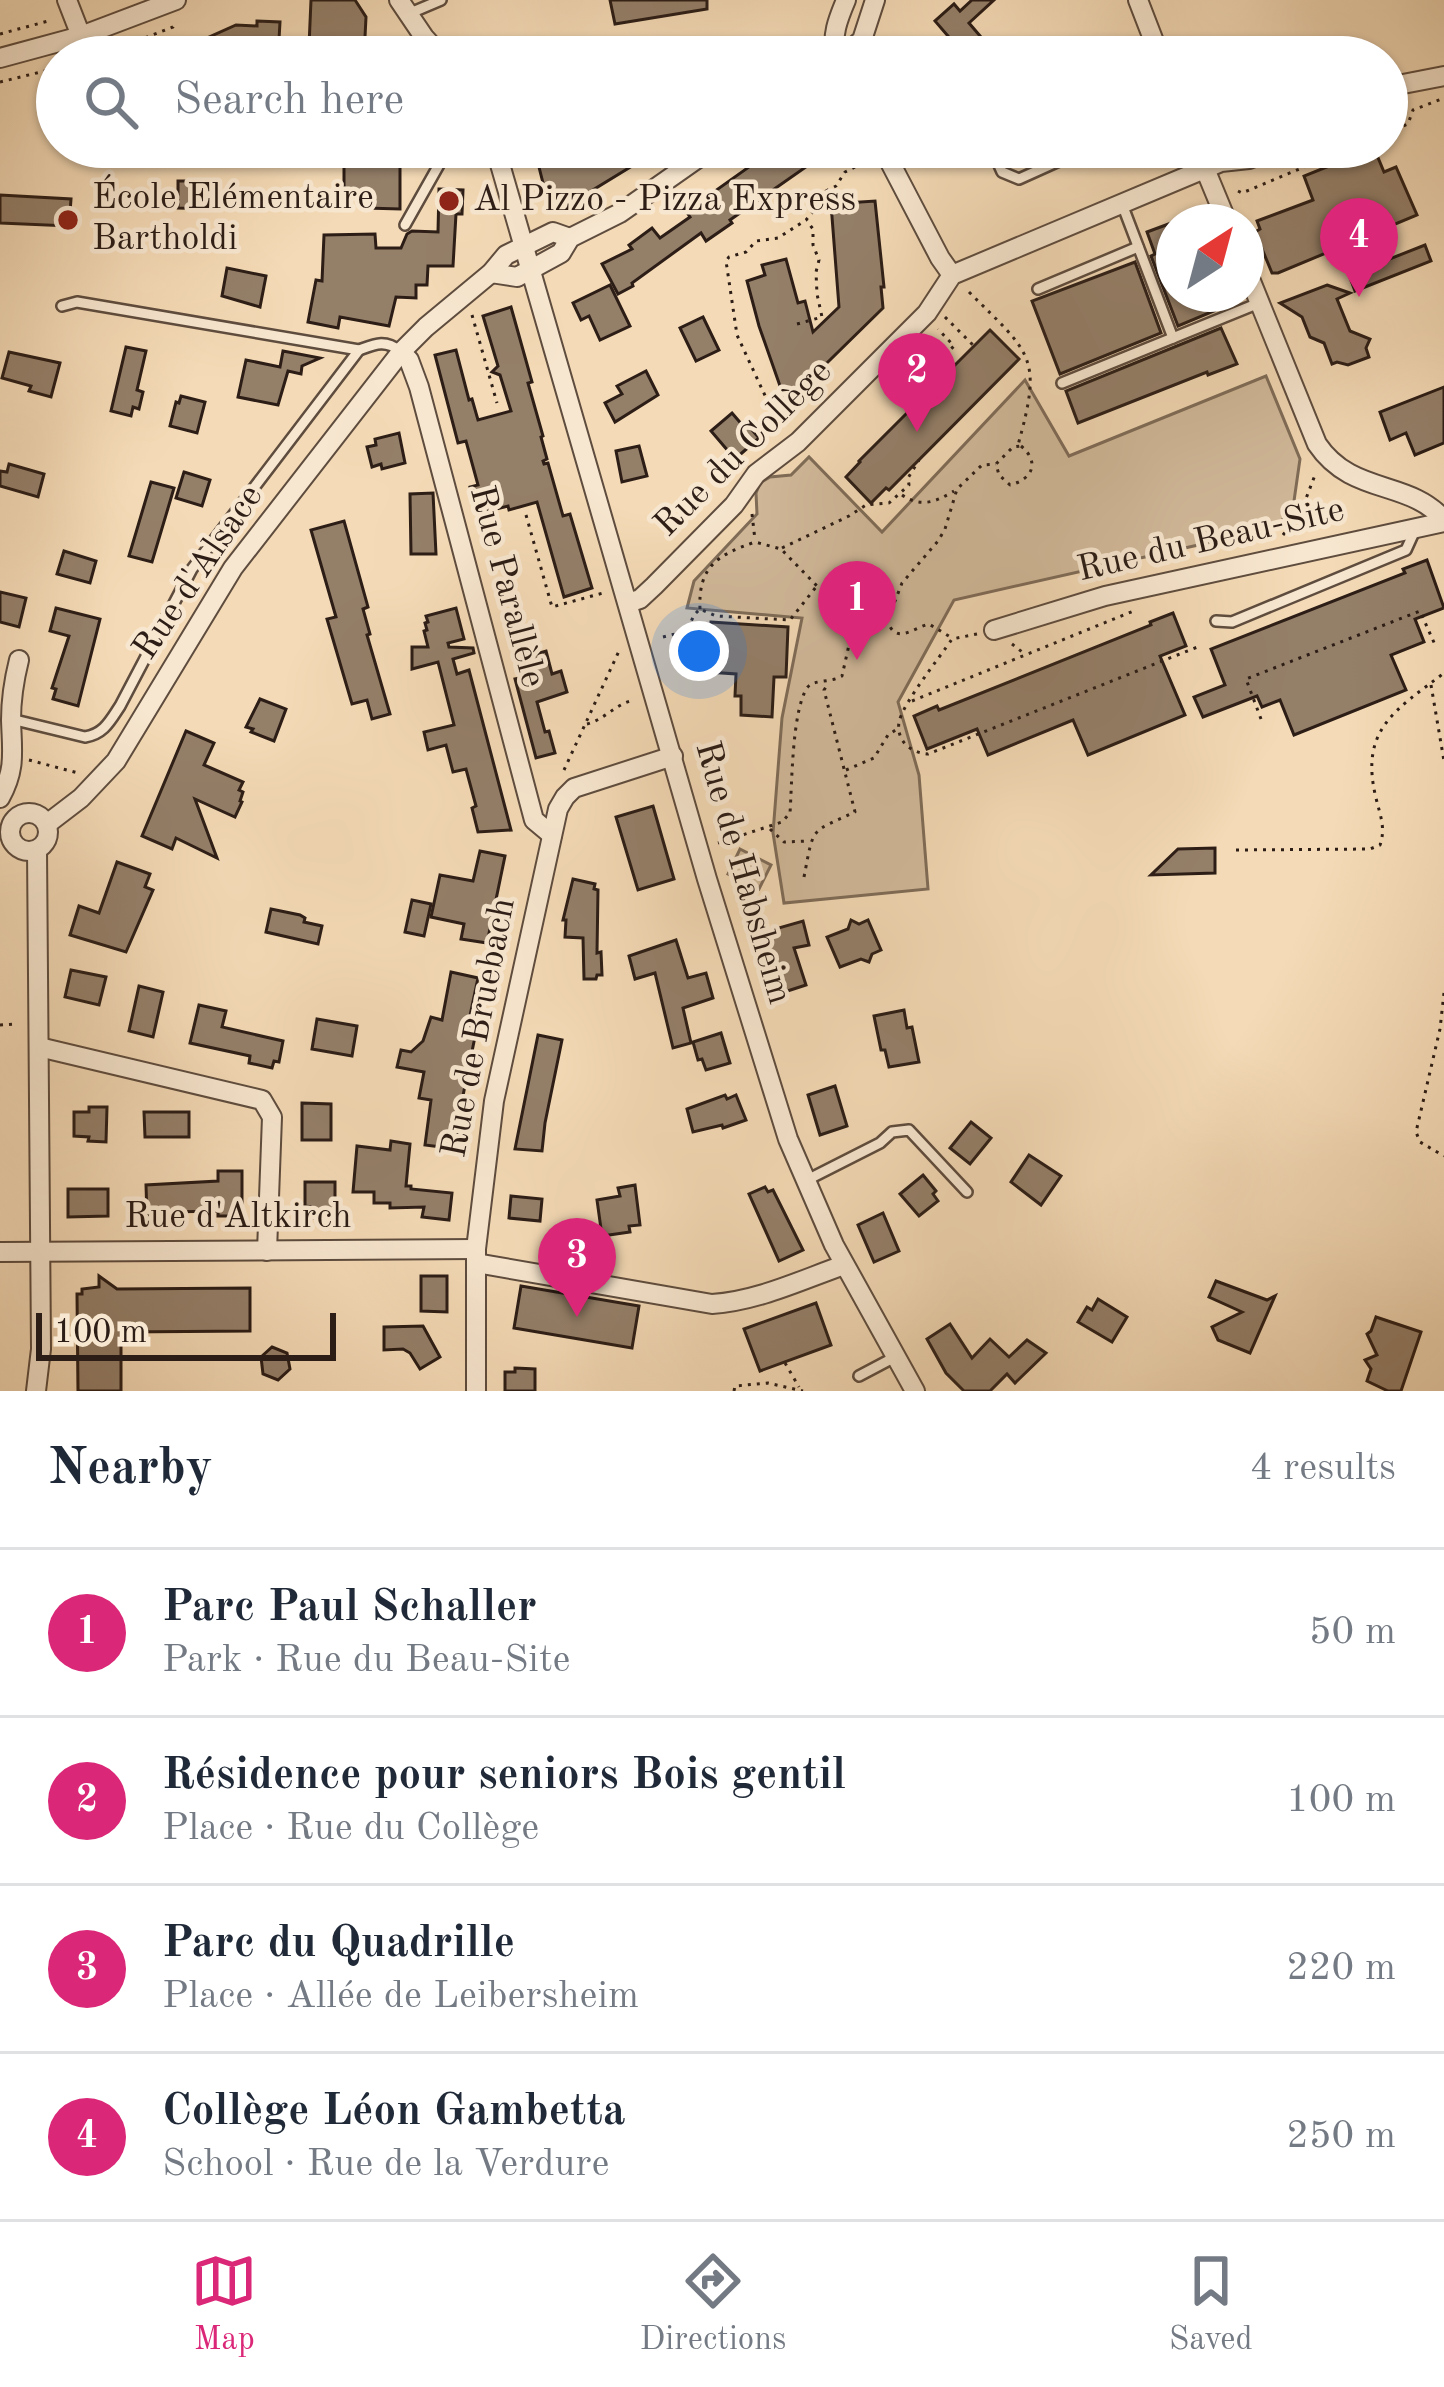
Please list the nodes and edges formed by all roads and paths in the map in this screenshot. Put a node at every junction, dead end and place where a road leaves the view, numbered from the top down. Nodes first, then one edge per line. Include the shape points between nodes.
1 (441, 0) edge
2 (846, 0) edge
3 (875, 0) edge
4 (1138, 0) edge
5 (180, 5) edge
6 (403, 7) edge
7 (64, 8) edge
8 (0, 34) edge
9 (81, 36) joint
10 (149, 36) edge
11 (426, 36) edge
12 (834, 36) edge
13 (863, 36) edge
14 (1152, 36) edge
15 (36, 48) edge
16 (0, 58) edge
17 (36, 73) edge
18 (1444, 76) edge
19 (0, 82) edge
20 (1408, 83) edge
21 (1444, 98) edge
22 (1408, 124) edge
23 (437, 168) edge
24 (501, 168) edge
25 (684, 168) edge
26 (852, 168) edge
27 (886, 168) edge
28 (1000, 168) edge
29 (1043, 168) edge
30 (1205, 168) joint
31 (1302, 168) edge
32 (1214, 188) junction
33 (1122, 203) junction
34 (1221, 204) edge
35 (806, 220) junction
36 (405, 225) dead end
37 (570, 238) junction
38 (524, 245) junction
39 (1138, 247) junction
40 (532, 269) junction
41 (491, 273) junction
42 (952, 275) junction
43 (1038, 289) dead end
44 (979, 302) dead end
45 (62, 306) dead end
46 (470, 307) dead end
47 (1237, 312) edge
48 (1263, 312) edge
49 (945, 317) dead end
50 (797, 324) dead end
51 (937, 328) dead end
52 (1173, 338) junction
53 (974, 345) dead end
54 (359, 350) junction
55 (401, 352) junction
56 (909, 369) dead end
57 (919, 380) junction
58 (1062, 382) dead end
59 (928, 390) dead end
60 (497, 403) dead end
61 (795, 424) dead end
62 (1018, 446) junction
63 (919, 460) dead end
64 (996, 464) junction
65 (1316, 471) dead end
66 (957, 489) junction
67 (901, 494) junction
68 (752, 512) dead end
69 (526, 515) dead end
70 (1444, 521) edge
71 (1415, 528) junction
72 (755, 542) junction
73 (545, 543) dead end
74 (534, 546) junction
75 (1275, 546) dead end
76 (737, 548) junction
77 (781, 549) junction
78 (741, 559) dead end
79 (556, 578) dead end
80 (545, 582) junction
81 (817, 586) junction
82 (608, 592) dead end
83 (628, 603) junction
84 (851, 608) junction
85 (700, 609) junction
86 (1137, 610) dead end
87 (887, 620) junction
88 (1216, 621) dead end
89 (994, 630) joint
90 (663, 637) dead end
91 (952, 639) junction
92 (624, 646) dead end
93 (1200, 646) dead end
94 (1436, 647) dead end
95 (19, 660) dead end
96 (1444, 673) edge
97 (829, 683) junction
98 (1431, 683) junction
99 (630, 701) dead end
100 (910, 702) junction
101 (11, 718) junction
102 (1261, 718) dead end
103 (585, 725) junction
104 (899, 728) junction
105 (673, 756) junction
106 (27, 759) dead end
107 (1444, 761) edge
108 (563, 770) dead end
109 (844, 771) junction
110 (86, 775) dead end
111 (0, 799) edge
112 (16, 817) junction
113 (47, 824) junction
114 (768, 826) junction
115 (552, 835) junction
116 (811, 841) junction
117 (14, 844) junction
118 (713, 844) dead end
119 (37, 850) junction
120 (1237, 850) dead end
121 (0, 860) edge
122 (804, 877) dead end
123 (1444, 993) edge
124 (24, 1023) dead end
125 (0, 1025) edge
126 (39, 1047) junction
127 (1444, 1156) edge
128 (805, 1181) junction
129 (967, 1192) dead end
130 (267, 1251) junction
131 (0, 1252) edge
132 (39, 1252) junction
133 (476, 1256) junction
134 (844, 1264) junction
135 (895, 1357) junction
136 (785, 1363) dead end
137 (859, 1376) dead end
138 (36, 1391) edge
139 (476, 1391) edge
140 (734, 1391) edge
141 (802, 1391) edge
142 (915, 1391) edge

1 - 6 lane
2 - 12 street
3 - 13 street
4 - 14 street
5 - 9 street
5 - 10 path via 172,27
6 - 11 street
7 - 8 path
7 - 9 street
15 - 16 street
17 - 19 path
18 - 20 street
21 - 22 path via 1413,110
23 - 36 lane
24 - 38 street, Rue de Habsheim
25 - 37 street
26 - 35 path
27 - 42 street
28 - 29 lane via 1019,179
30 - 32 street
30 - 33 street
31 - 32 path via 1242,193
32 - 34 street
33 - 39 lane
33 - 42 street
35 - 50 path via 822,317
35 - 61 path via 726,261 737,335 768,402
37 - 38 street via 553,232
37 - 40 street
38 - 40 street, Rue de Habsheim
38 - 41 street, Rue d'Alsace
39 - 43 lane
39 - 52 lane
40 - 41 street via 517,277
40 - 83 street, Rue de Habsheim
41 - 55 street, Rue d'Alsace
42 - 83 street, Rue du Collège via 927,313
44 - 62 path via 1027,353 1031,380
45 - 54 lane via 77,302
46 - 60 path
47 - 52 lane
48 - 70 street via 1326,458 1353,478 1434,508
49 - 53 path
51 - 57 path via 954,346
52 - 58 lane
54 - 55 lane via 378,343
54 - 101 lane, Rue d'Alsace via 192,569 106,727 85,737
55 - 113 street, Rue d'Alsace via 233,568 116,761
55 - 115 street, Rue Parallèle via 419,387 534,820
56 - 57 path
57 - 59 path
62 - 64 path
62 - 64 path via 1034,464 1016,484 999,476
63 - 67 path
64 - 66 path via 982,465
65 - 75 path
66 - 67 path via 932,502
66 - 87 path via 945,529 902,583
67 - 77 path
68 - 72 path
69 - 74 path
70 - 71 street, Rue du Beau-Site
71 - 88 lane via 1406,550 1232,622
71 - 89 street, Rue du Beau-Site via 1105,596
72 - 76 path
72 - 77 path
73 - 74 path
74 - 80 path
76 - 78 path
76 - 85 path via 707,570
77 - 81 path
79 - 80 path
80 - 82 path via 552,607
81 - 84 path
81 - 85 path via 787,620
83 - 105 street, Rue de Habsheim
84 - 87 path
84 - 97 path via 844,670
85 - 90 path via 687,631
86 - 100 path
87 - 91 path via 896,633 929,624
89 - 91 path
91 - 100 path
92 - 103 path
93 - 104 path via 928,754 909,748
94 - 102 path via 1420,611 1246,679
95 - 101 street
96 - 98 path
97 - 109 path via 824,690
97 - 114 path via 808,687 790,814
98 - 107 path
98 - 120 path via 1388,718 1373,745 1380,845
99 - 103 path
100 - 104 path
101 - 111 street via 14,759
103 - 108 path
104 - 109 path via 874,758
105 - 115 street, Rue de Bruebach via 574,788
105 - 128 street, Rue de Habsheim
106 - 110 path
109 - 116 path via 855,812 823,825
111 - 112 street
112 - 113 street via 34,812
112 - 117 street
113 - 119 street via 49,836
114 - 116 path via 784,842
114 - 118 path
115 - 133 street, Rue de Bruebach via 494,1101
116 - 122 path
117 - 119 street
117 - 121 street
119 - 126 street
123 - 127 path via 1416,1132
124 - 125 path
126 - 130 street via 262,1100 272,1117
126 - 132 street
128 - 129 lane via 909,1130
128 - 134 street, Rue de Habsheim
130 - 132 street, Rue d'Altkirch
130 - 133 street, Rue d'Altkirch
131 - 132 street, Rue d'Altkirch
132 - 138 street
133 - 134 street, Rue d'Altkirch via 712,1304 756,1297
133 - 139 street, Rue de Bruebach
134 - 135 street, Rue de Habsheim
135 - 137 lane
135 - 142 street, Rue de Habsheim
136 - 141 path
140 - 141 path via 758,1383

